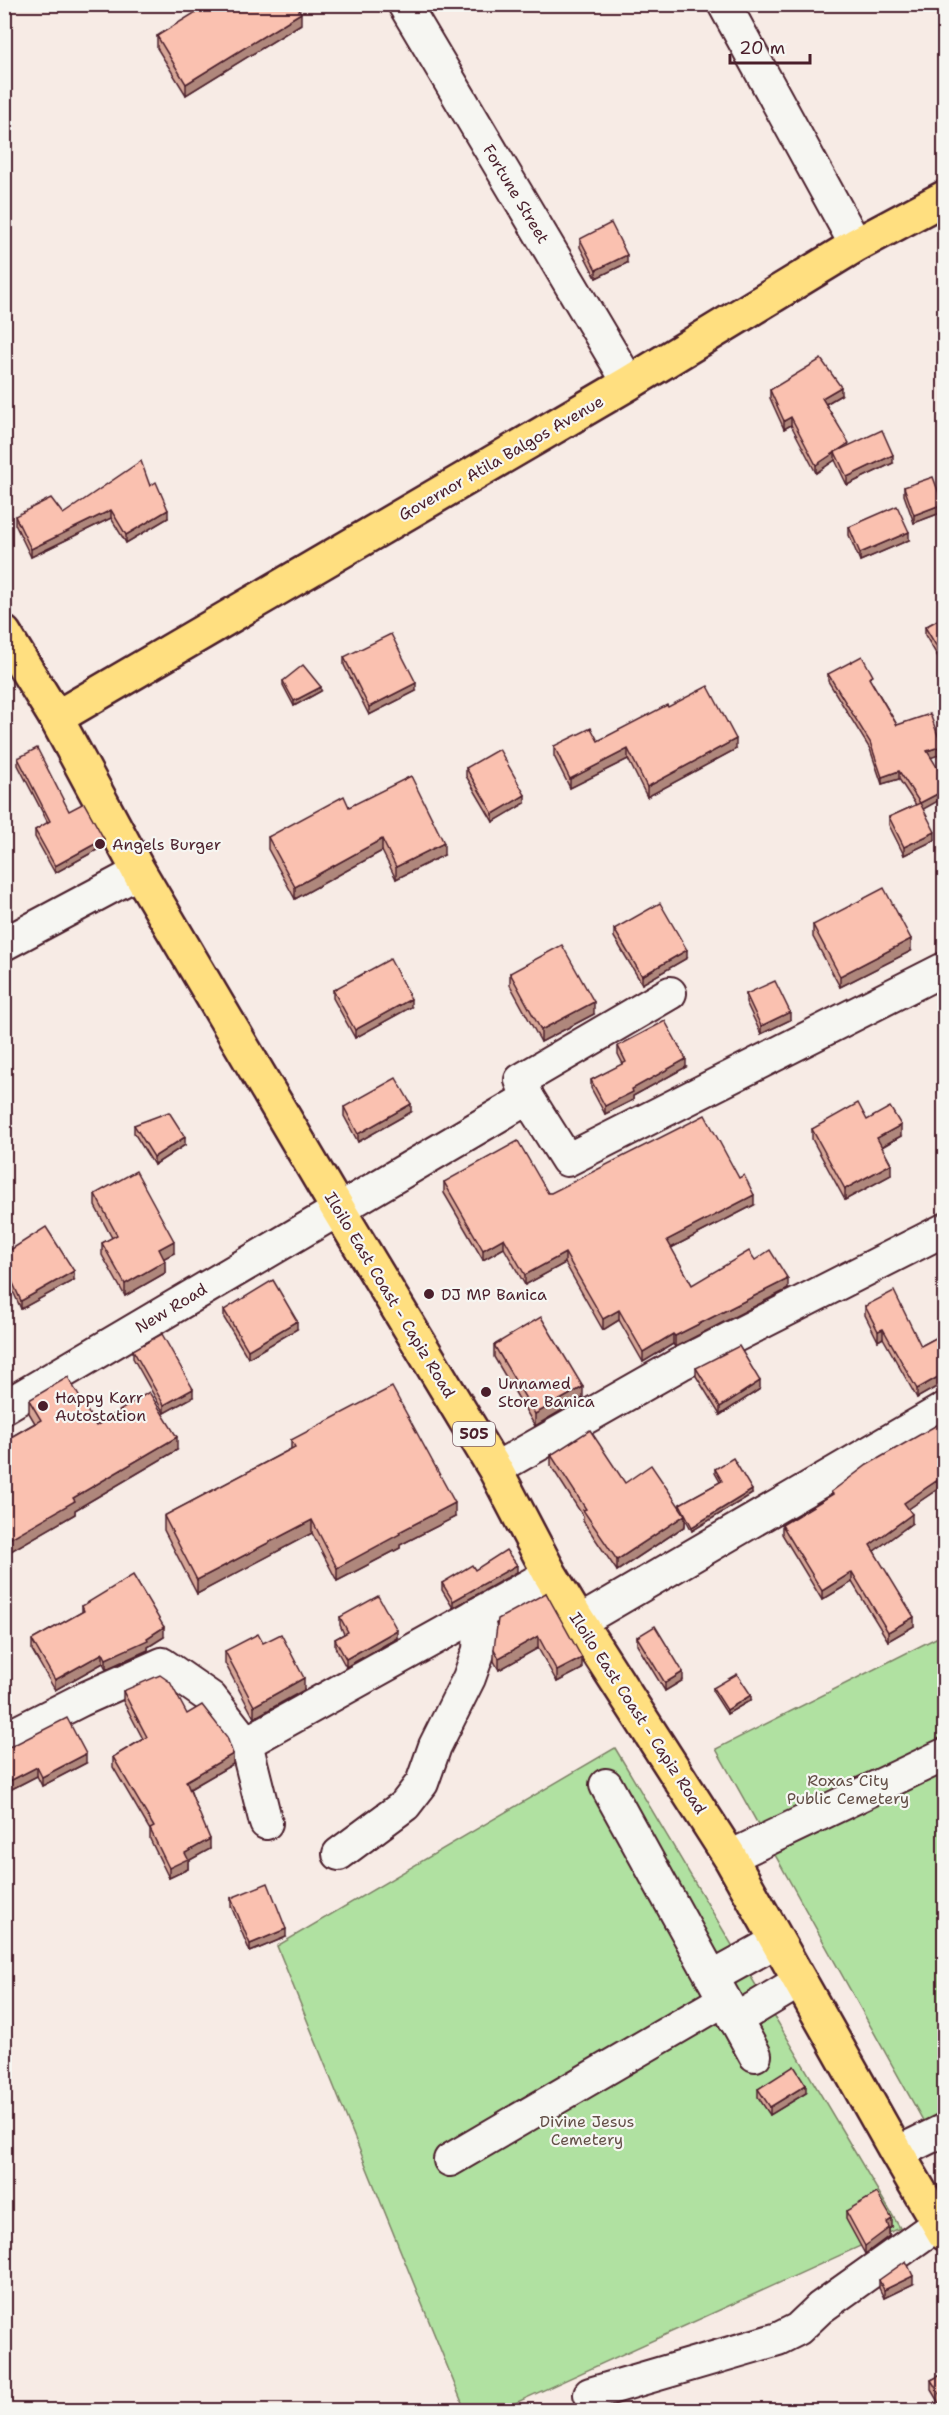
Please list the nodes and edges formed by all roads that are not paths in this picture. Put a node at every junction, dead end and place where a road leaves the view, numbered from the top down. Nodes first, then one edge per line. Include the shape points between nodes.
1 (404, 4) edge
2 (724, 4) edge
3 (945, 198) edge
4 (856, 246) junction
5 (629, 383) junction
6 (4, 633) edge
7 (56, 718) junction
8 (139, 872) junction
9 (4, 944) edge
10 (945, 969) edge
11 (670, 993) dead end
12 (528, 1098) junction
13 (338, 1209) junction
14 (945, 1230) edge
15 (4, 1407) edge
16 (945, 1409) edge
17 (495, 1469) junction
18 (550, 1574) junction
19 (476, 1615) junction
20 (579, 1622) junction
21 (4, 1739) edge
22 (246, 1743) junction
23 (945, 1755) edge
24 (606, 1785) dead end
25 (266, 1823) dead end
26 (339, 1854) dead end
27 (730, 1857) junction
28 (777, 1941) junction
29 (800, 1981) junction
30 (724, 1999) junction
31 (755, 2055) dead end
32 (945, 2130) edge
33 (897, 2153) junction
34 (450, 2160) dead end
35 (942, 2228) edge
36 (590, 2394) dead end

1 - 5 street, Fortune Street
2 - 4 street
3 - 4 main road, Governor Atila Balgos Avenue
4 - 5 main road, Governor Atila Balgos Avenue
5 - 7 main road, Governor Atila Balgos Avenue
6 - 7 main road, Iloilo East Coast - Capiz Road / 505
7 - 8 main road, Iloilo East Coast - Capiz Road / 505
8 - 9 street
8 - 13 main road, Iloilo East Coast - Capiz Road / 505
10 - 12 street via 567,1160
11 - 12 street via 521,1080
12 - 13 street, New Road
13 - 15 street, New Road
13 - 17 main road, Iloilo East Coast - Capiz Road / 505
14 - 17 street via 680,1364
16 - 20 street
17 - 18 main road, Iloilo East Coast - Capiz Road / 505
18 - 19 street
18 - 20 main road, Iloilo East Coast - Capiz Road / 505
19 - 22 street
19 - 26 street via 479,1650 422,1783 405,1805
20 - 27 main road, Iloilo East Coast - Capiz Road / 505
21 - 22 street via 162,1664 211,1698
22 - 25 street
23 - 27 street
24 - 30 street
27 - 28 main road, Iloilo East Coast - Capiz Road / 505
28 - 29 main road, Iloilo East Coast - Capiz Road / 505
28 - 30 street
29 - 30 street
29 - 33 main road, Iloilo East Coast - Capiz Road / 505
30 - 31 street
30 - 34 street
32 - 33 street
33 - 35 main road, Iloilo East Coast - Capiz Road / 505
35 - 36 street via 778,2339

